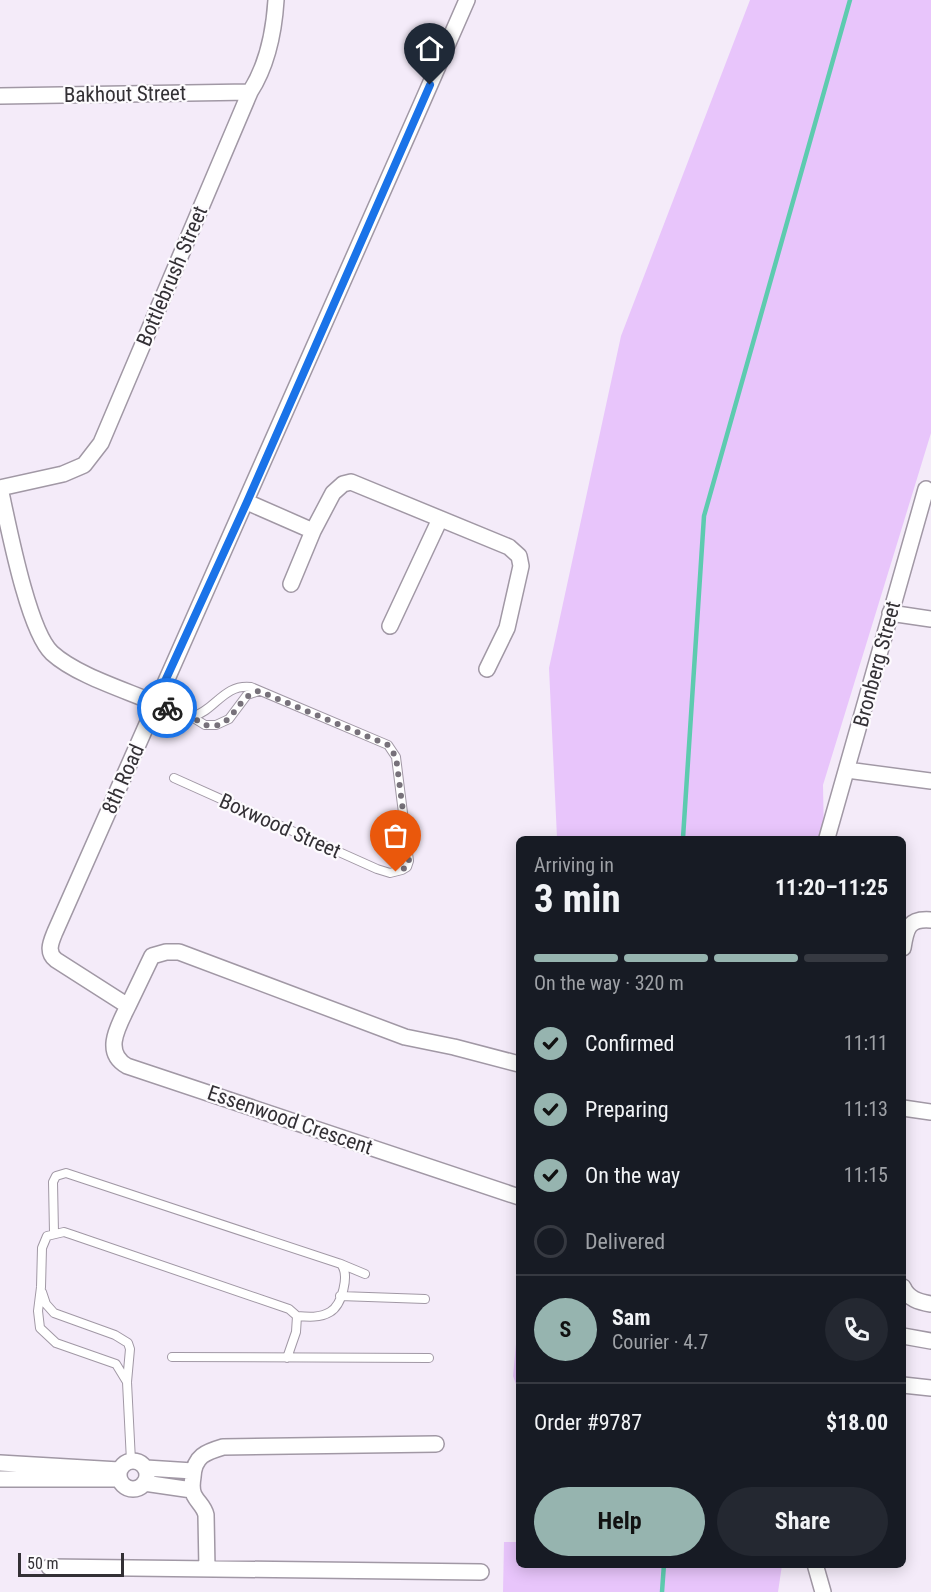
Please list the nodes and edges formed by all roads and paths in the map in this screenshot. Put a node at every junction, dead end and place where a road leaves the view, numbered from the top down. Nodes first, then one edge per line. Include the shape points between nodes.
1 (276, 0) edge
2 (467, 0) edge
3 (250, 92) junction
4 (0, 96) edge
5 (0, 488) edge
6 (926, 489) dead end
7 (247, 502) junction
8 (440, 519) junction
9 (313, 531) junction
10 (291, 584) dead end
11 (890, 613) junction
12 (931, 619) edge
13 (390, 626) dead end
14 (487, 669) dead end
15 (259, 691) junction
16 (155, 703) junction
17 (192, 717) junction
18 (847, 770) junction
19 (174, 778) dead end
20 (931, 781) edge
21 (828, 836) edge
22 (931, 920) edge
23 (906, 933) edge
24 (128, 1006) junction
25 (516, 1063) edge
26 (906, 1108) edge
27 (931, 1112) edge
28 (516, 1196) edge
29 (54, 1233) junction
30 (341, 1264) junction
31 (365, 1274) dead end
32 (41, 1287) junction
33 (906, 1291) edge
34 (340, 1296) junction
35 (425, 1299) dead end
36 (931, 1304) edge
37 (297, 1316) junction
38 (906, 1337) edge
39 (931, 1341) edge
40 (172, 1358) dead end
41 (288, 1358) junction
42 (429, 1358) dead end
43 (127, 1382) junction
44 (906, 1385) edge
45 (931, 1388) edge
46 (436, 1444) dead end
47 (0, 1463) edge
48 (123, 1470) junction
49 (193, 1471) junction
50 (145, 1476) junction
51 (0, 1479) edge
52 (192, 1490) junction
53 (49, 1567) dead end
54 (816, 1568) edge
55 (207, 1569) junction
56 (481, 1572) dead end
57 (823, 1592) edge

1 - 3 street, Bottlebrush Street via 269,48
2 - 7 street, 8th Road
3 - 4 street, Bakhout Street
3 - 5 street, Bottlebrush Street via 98,448 84,465 63,474
5 - 16 street via 20,574 45,646 70,666
6 - 11 street, Bronberg Street
7 - 9 street
7 - 16 street, 8th Road
8 - 9 street via 351,482 336,488
8 - 13 street
8 - 14 street via 509,547 521,561 507,628
9 - 10 street
11 - 12 street
11 - 18 street, Bronberg Street
15 - 17 lane, Boxwood Street via 236,687 202,714
15 - 17 lane via 247,694 224,723 206,725
15 - 19 lane, Boxwood Street via 383,742 393,750 408,850 407,867 390,873 377,869
16 - 17 lane
16 - 24 street, 8th Road via 50,945 52,956
18 - 20 street
18 - 21 street, Bronberg Street
22 - 23 street via 912,923
24 - 25 street, Essenwood Crescent via 152,956 179,952 405,1037
24 - 28 street, Essenwood Crescent via 117,1030 114,1049 116,1057 127,1066
26 - 27 street
29 - 30 lane via 52,1182 66,1173
29 - 32 lane via 47,1236 42,1248
29 - 37 lane via 64,1232 109,1246 282,1305
30 - 31 lane
30 - 34 lane via 346,1274
32 - 43 lane via 38,1321 48,1337 116,1364
32 - 43 lane via 46,1304 54,1313 128,1343
33 - 36 street via 910,1297
34 - 35 lane
34 - 37 lane via 329,1313
37 - 41 lane
38 - 39 street
40 - 41 lane
41 - 42 lane
43 - 48 lane
44 - 45 street
46 - 49 street via 223,1447 200,1456
47 - 48 street
48 - 50 street via 138,1462
48 - 50 street via 127,1488 140,1487
48 - 51 street
49 - 50 street
49 - 52 street
50 - 52 street
52 - 55 street via 206,1515
53 - 55 street
54 - 57 street
55 - 56 street

